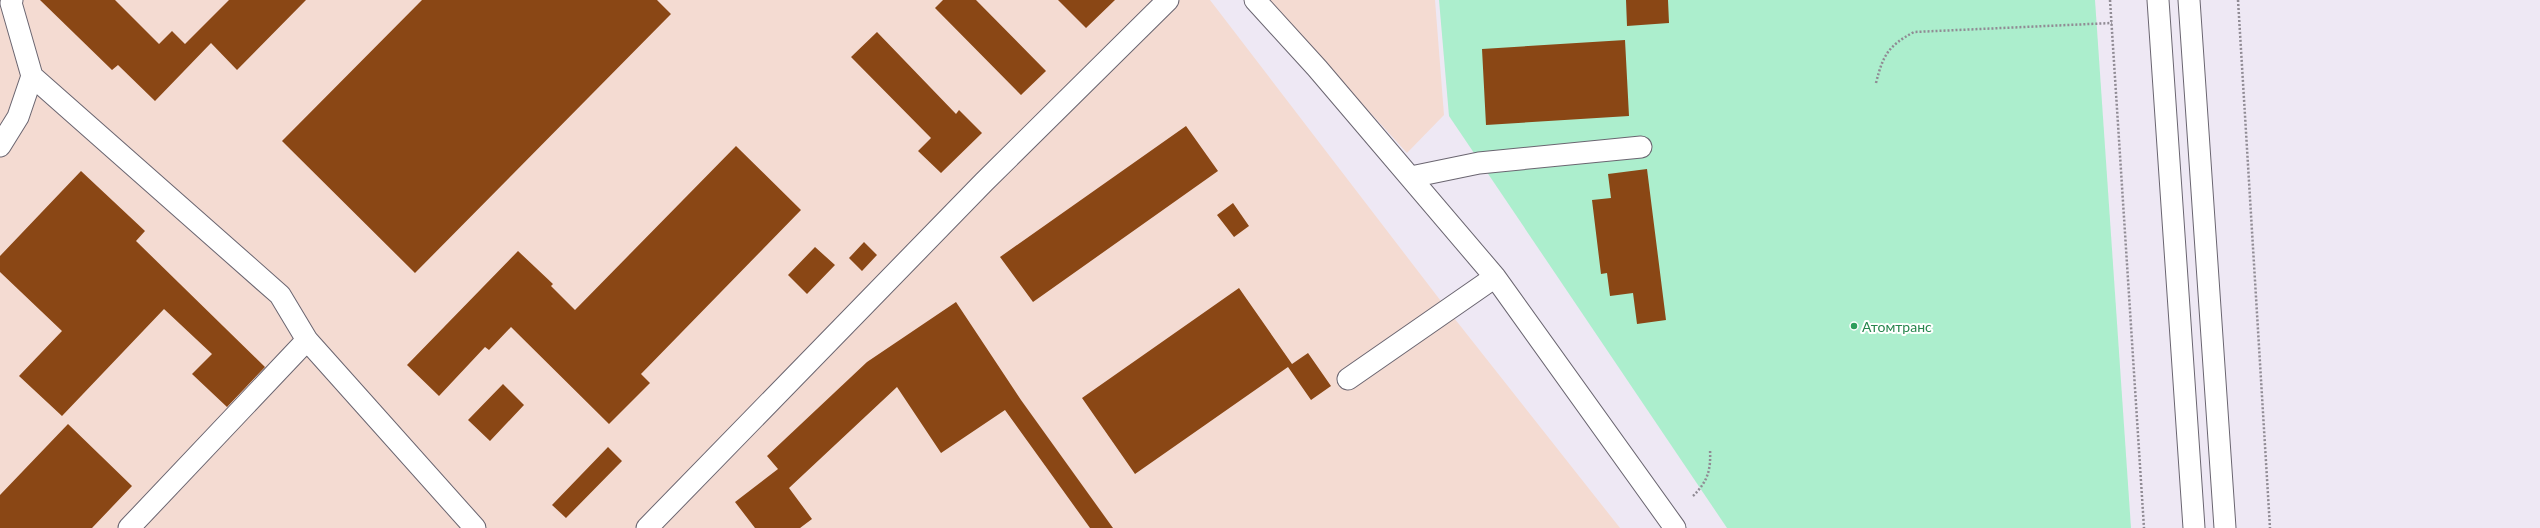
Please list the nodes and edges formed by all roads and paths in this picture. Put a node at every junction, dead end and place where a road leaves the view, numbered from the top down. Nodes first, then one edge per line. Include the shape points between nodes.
1 (12, 0) edge
2 (1168, 0) edge
3 (1255, 0) edge
4 (2110, 0) edge
5 (2158, 0) edge
6 (2189, 0) edge
7 (2238, 0) edge
8 (2112, 23) junction
9 (32, 76) junction
10 (1876, 83) dead end
11 (0, 146) edge
12 (1641, 147) dead end
13 (1411, 177) junction
14 (1495, 277) junction
15 (307, 340) junction
16 (2214, 359) junction
17 (2182, 360) junction
18 (1348, 379) dead end
19 (1710, 449) dead end
20 (1693, 496) dead end
21 (129, 528) edge
22 (475, 528) edge
23 (647, 528) edge
24 (1675, 528) edge
25 (2144, 528) edge
26 (2194, 528) edge
27 (2225, 528) edge
28 (2270, 528) edge

1 - 9 street
2 - 23 street via 984,182
3 - 13 street
4 - 8 path
5 - 17 street
6 - 16 street
7 - 28 path
8 - 10 path via 1914,32 1896,42 1882,58
8 - 25 path
9 - 11 street via 18,117
9 - 15 street via 280,295
12 - 13 street via 1479,163
13 - 14 street
14 - 18 street
14 - 24 street
15 - 21 street
15 - 22 street
16 - 17 street
16 - 27 street
17 - 26 street
19 - 20 path via 1711,468

